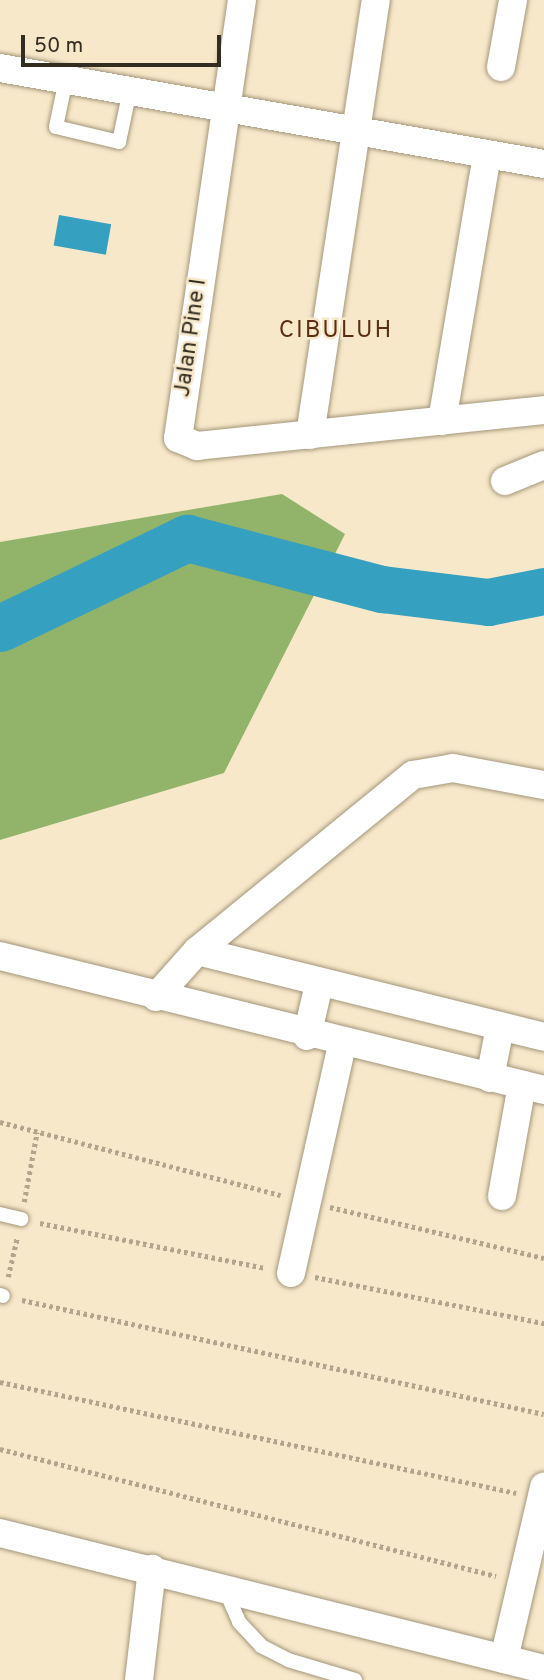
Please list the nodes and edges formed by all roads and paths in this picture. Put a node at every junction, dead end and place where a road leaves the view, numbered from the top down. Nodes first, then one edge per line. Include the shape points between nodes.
1 (242, 0) edge
2 (376, 0) edge
3 (513, 0) edge
4 (501, 67) dead end
5 (0, 68) edge
6 (66, 79) junction
7 (130, 90) junction
8 (225, 107) junction
9 (355, 130) junction
10 (487, 155) junction
11 (544, 164) edge
12 (544, 410) edge
13 (442, 421) junction
14 (310, 435) junction
15 (544, 465) edge
16 (505, 481) dead end
17 (544, 785) edge
18 (197, 951) junction
19 (0, 957) edge
20 (319, 984) junction
21 (156, 997) junction
22 (500, 1027) junction
23 (307, 1036) junction
24 (544, 1037) edge
25 (342, 1044) junction
26 (490, 1078) junction
27 (533, 1088) edge
28 (0, 1122) edge
29 (502, 1196) dead end
30 (307, 1202) junction
31 (0, 1213) edge
32 (21, 1219) dead end
33 (544, 1258) edge
34 (291, 1273) dead end
35 (2, 1296) edge
36 (0, 1382) edge
37 (544, 1414) edge
38 (0, 1449) edge
39 (543, 1493) edge
40 (0, 1533) edge
41 (152, 1569) junction
42 (520, 1583) junction
43 (224, 1588) junction
44 (504, 1659) junction
45 (544, 1669) edge
46 (139, 1680) edge
47 (355, 1680) edge

1 - 8 street
2 - 9 street
3 - 4 street
5 - 6 street
6 - 7 street
6 - 7 lane via 56,127 119,142
7 - 8 street
8 - 9 street
8 - 14 street, Jalan Pine I via 178,438 197,446
9 - 10 street
9 - 14 street
10 - 11 street
10 - 13 street
12 - 13 street
13 - 14 street
15 - 16 street
17 - 18 street via 453,768 413,775
18 - 20 street
18 - 21 street
19 - 21 street
20 - 22 street
20 - 23 street
21 - 23 street
22 - 24 street
22 - 26 street
23 - 25 street
25 - 26 street
25 - 30 street
26 - 27 street
27 - 29 street
28 - 30 path
30 - 33 path
30 - 34 street
31 - 32 lane
35 - 37 path
36 - 39 path
38 - 42 path
39 - 42 street
40 - 41 street
41 - 43 street
41 - 46 street
42 - 44 street
43 - 44 street
43 - 47 lane via 239,1622 261,1646
44 - 45 street

